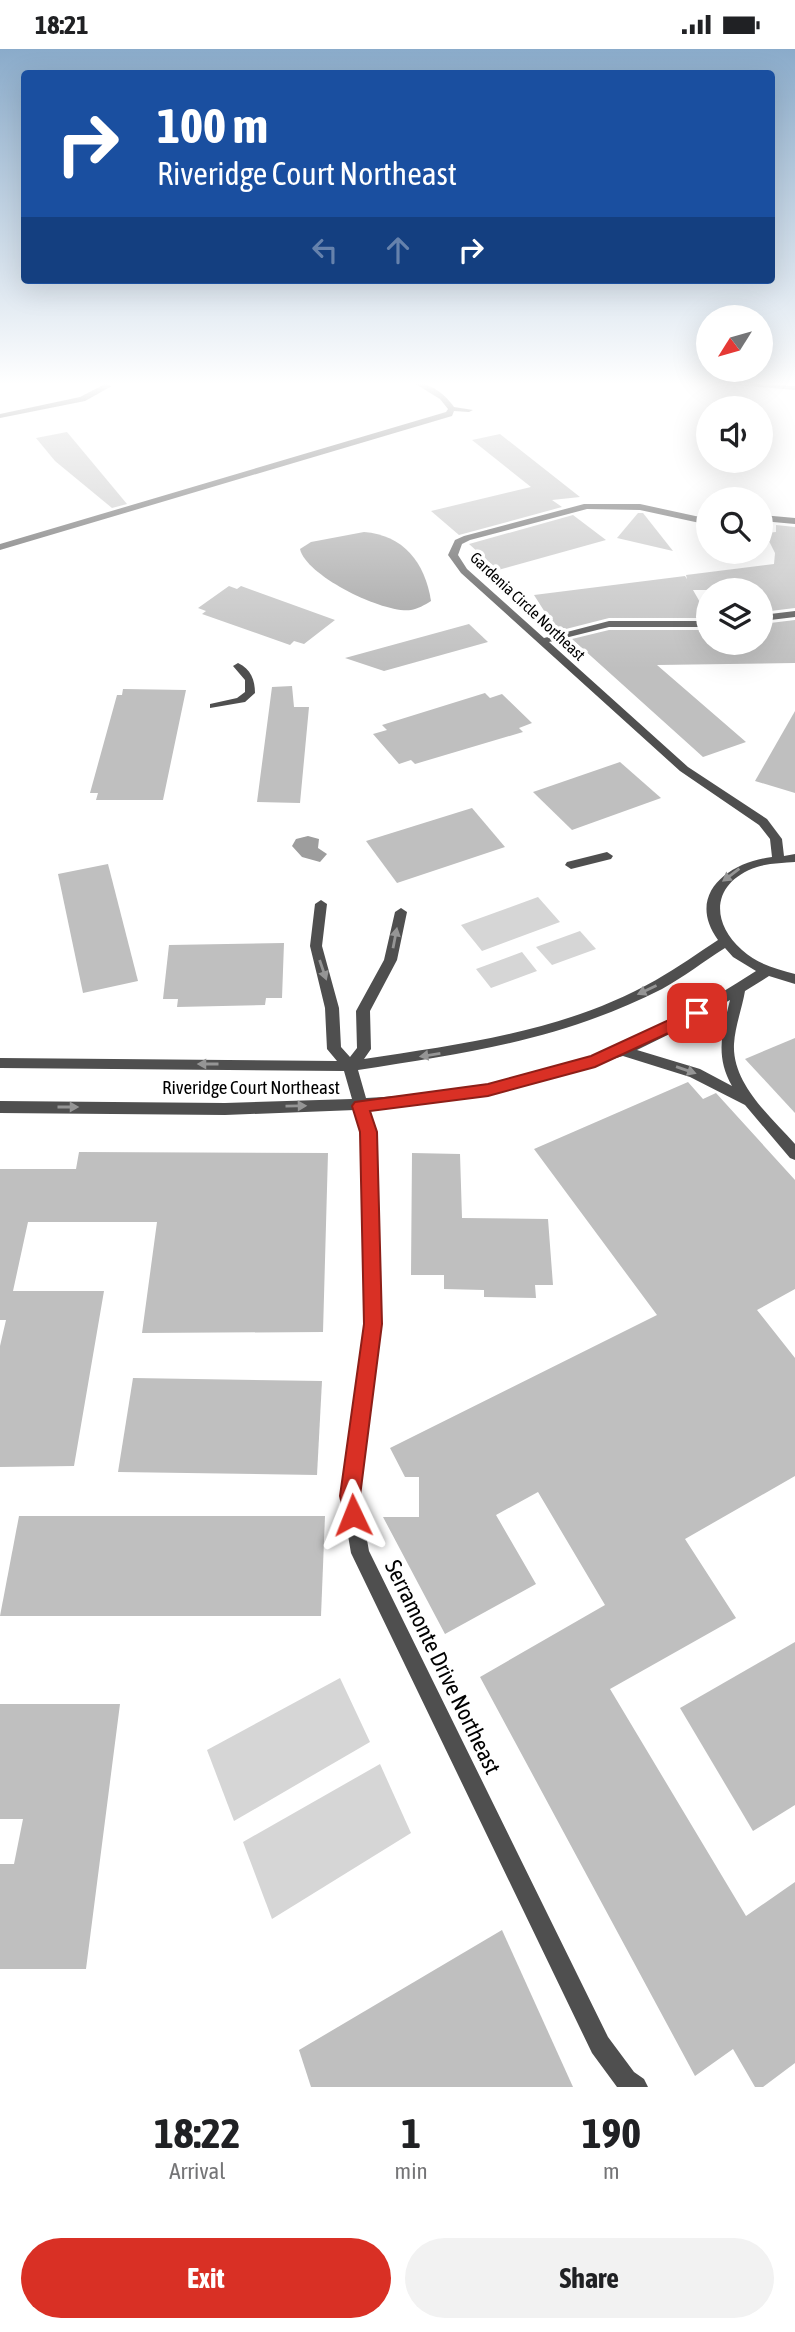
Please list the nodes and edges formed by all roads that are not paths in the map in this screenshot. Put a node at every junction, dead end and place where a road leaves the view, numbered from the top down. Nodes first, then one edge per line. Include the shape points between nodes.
1 (233, 478) edge
2 (696, 519) edge
3 (773, 519) edge
4 (795, 521) edge
5 (0, 547) edge
6 (795, 614) edge
7 (773, 617) edge
8 (696, 624) edge
9 (542, 641) junction
10 (238, 666) dead end
11 (214, 706) dead end
12 (607, 856) dead end
13 (778, 858) junction
14 (795, 858) edge
15 (571, 865) dead end
16 (321, 904) dead end
17 (401, 912) dead end
18 (726, 941) junction
19 (768, 970) junction
20 (795, 978) edge
21 (739, 988) junction
22 (621, 1050) junction
23 (0, 1063) edge
24 (350, 1066) junction
25 (748, 1101) junction
26 (360, 1106) junction
27 (0, 1107) edge
28 (795, 1154) edge
29 (636, 2087) edge

1 - 5 street
2 - 9 street, Gardenia Circle Northeast via 640,507 587,506 458,542 453,549 456,563
3 - 4 street
6 - 7 street
8 - 9 street via 609,624
9 - 13 street, Gardenia Circle Northeast via 684,769 763,822 776,839
10 - 11 street via 250,680 250,693
12 - 15 street
13 - 14 street
13 -> 18 street via 745,865 725,877 713,894 712,914
16 -> 24 street, Serramonte Drive Northeast via 316,946 332,1008 334,1049
24 -> 17 street via 364,1049 361,1016 367,997 390,962
18 - 19 street
18 -> 24 street, Riveridge Court Northeast via 660,984 605,1010 542,1031 477,1048
19 - 20 street
19 - 21 street, Riveridge Court Northeast
21 - 22 street, Riveridge Court Northeast
21 - 25 street via 727,1053
22 -> 25 street via 695,1073
22 - 26 street, Riveridge Court Northeast via 488,1090
24 -> 23 street, Riveridge Court Northeast
24 - 26 street, Serramonte Drive Northeast
25 - 28 street
27 -> 26 street, Riveridge Court Northeast
26 - 29 street, Serramonte Drive Northeast via 369,1132 373,1324 350,1496 360,1553 600,2045

